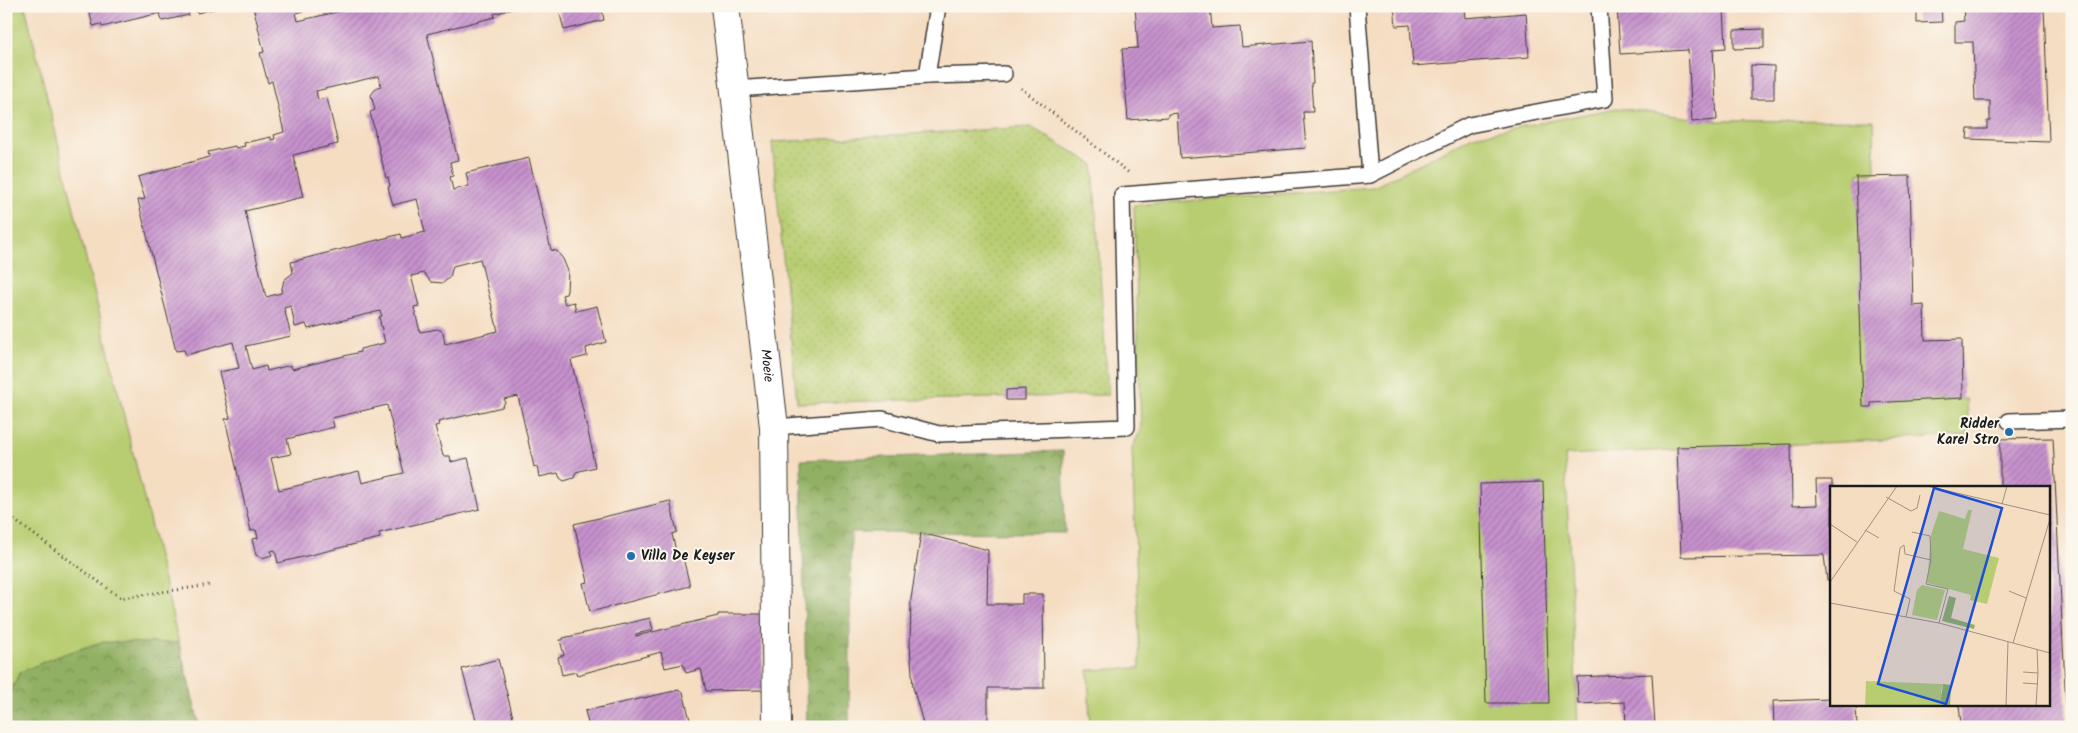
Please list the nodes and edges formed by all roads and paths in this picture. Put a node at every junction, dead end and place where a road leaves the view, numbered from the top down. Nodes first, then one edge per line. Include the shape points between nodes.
1 (725, 6) edge
2 (938, 6) edge
3 (1357, 6) edge
4 (1599, 6) edge
5 (1004, 74) joint
6 (926, 76) junction
7 (734, 89) junction
8 (1370, 175) junction
9 (1154, 192) junction
10 (2072, 419) edge
11 (2009, 421) dead end
12 (774, 427) junction
13 (6, 514) edge
14 (210, 585) dead end
15 (776, 727) edge

1 - 7 street, Moeie
2 - 6 lane
3 - 8 lane
4 - 8 lane via 1605,98 1470,125
5 - 6 lane
5 - 9 path
6 - 7 lane
7 - 12 street, Moeie
8 - 9 lane
9 - 12 lane via 1122,195 1127,427 939,434 882,419
10 - 11 lane
12 - 15 street, Moeie
13 - 14 path via 121,598

